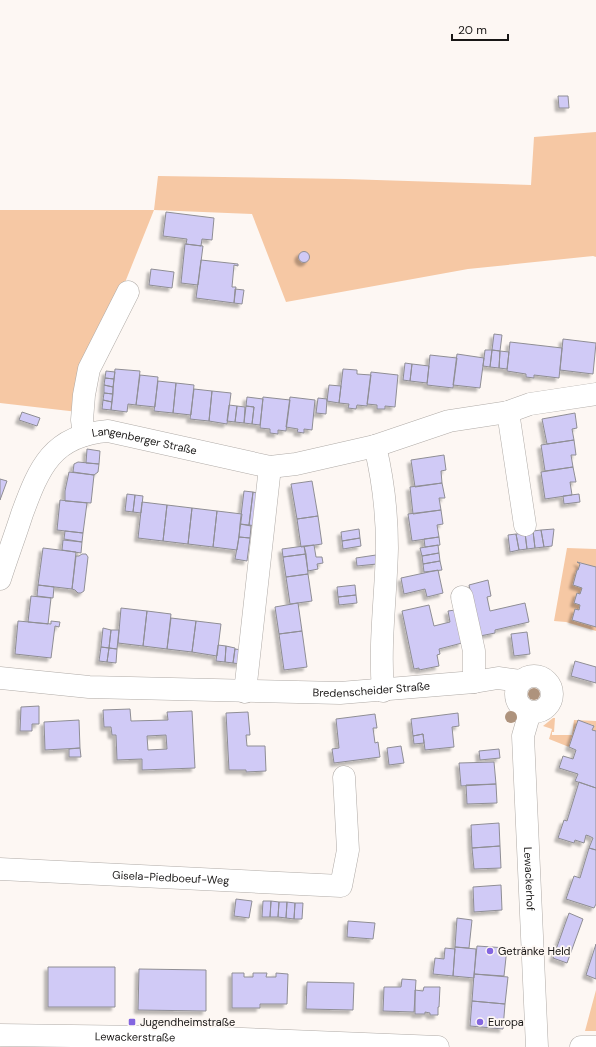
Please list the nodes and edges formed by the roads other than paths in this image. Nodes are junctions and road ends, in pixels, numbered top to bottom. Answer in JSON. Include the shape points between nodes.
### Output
{"nodes":[{"id":1,"x":128,"y":292,"type":"dead end"},
{"id":2,"x":596,"y":394,"type":"edge"},
{"id":3,"x":508,"y":412,"type":"junction"},
{"id":4,"x":84,"y":435,"type":"junction"},
{"id":5,"x":374,"y":446,"type":"junction"},
{"id":6,"x":270,"y":467,"type":"junction"},
{"id":7,"x":525,"y":525,"type":"dead end"},
{"id":8,"x":6,"y":543,"type":"edge"},
{"id":9,"x":0,"y":579,"type":"edge"},
{"id":10,"x":462,"y":597,"type":"dead end"},
{"id":11,"x":0,"y":678,"type":"edge"},
{"id":12,"x":474,"y":682,"type":"junction"},
{"id":13,"x":520,"y":682,"type":"junction"},
{"id":14,"x":383,"y":690,"type":"junction"},
{"id":15,"x":245,"y":692,"type":"junction"},
{"id":16,"x":530,"y":712,"type":"junction"},
{"id":17,"x":344,"y":777,"type":"dead end"},
{"id":18,"x":0,"y":869,"type":"edge"},
{"id":19,"x":0,"y":1035,"type":"edge"},
{"id":20,"x":218,"y":1042,"type":"edge"},
{"id":21,"x":596,"y":1046,"type":"edge"},
{"id":22,"x":438,"y":1047,"type":"edge"},
{"id":23,"x":537,"y":1047,"type":"edge"},
{"id":24,"x":581,"y":1047,"type":"edge"}],
"edges":[{"from":1,"to":4,"type":"street","via":[[89,369],[82,420]]},
{"from":2,"to":3,"type":"street","name":"Langenberger Straße","via":[[530,404]]},
{"from":3,"to":5,"type":"street","name":"Langenberger Straße","via":[[449,421]]},
{"from":3,"to":7,"type":"street"},
{"from":4,"to":6,"type":"street","name":"Langenberger Straße","via":[[108,431]]},
{"from":4,"to":8,"type":"street","name":"Langenberger Straße","via":[[56,450],[44,464]]},
{"from":5,"to":6,"type":"street","name":"Langenberger Straße","via":[[296,464]]},
{"from":5,"to":14,"type":"street","via":[[386,508],[387,548],[382,622]]},
{"from":6,"to":15,"type":"street"},
{"from":8,"to":9,"type":"street","name":"Langenberger Straße"},
{"from":10,"to":12,"type":"street","via":[[474,651]]},
{"from":11,"to":15,"type":"street","name":"Bredenscheider Straße","via":[[88,687]]},
{"from":12,"to":13,"type":"street","name":"Bredenscheider Straße","via":[[498,678]]},
{"from":12,"to":14,"type":"street","name":"Bredenscheider Straße"},
{"from":13,"to":16,"type":"street","via":[[515,693],[516,700],[524,710]]},
{"from":13,"to":16,"type":"street","via":[[525,677],[538,676],[551,687],[550,704],[541,711]]},
{"from":14,"to":15,"type":"street","name":"Bredenscheider Straße","via":[[340,693]]},
{"from":16,"to":23,"type":"street","name":"Lewackerhof","via":[[523,736]]},
{"from":17,"to":18,"type":"street","name":"Gisela-Piedboeuf-Weg","via":[[348,850],[341,886]]},
{"from":19,"to":20,"type":"street","name":"Lewackerstraße"},
{"from":20,"to":22,"type":"street","name":"Lewackerstraße"},
{"from":21,"to":24,"type":"street"}]}
